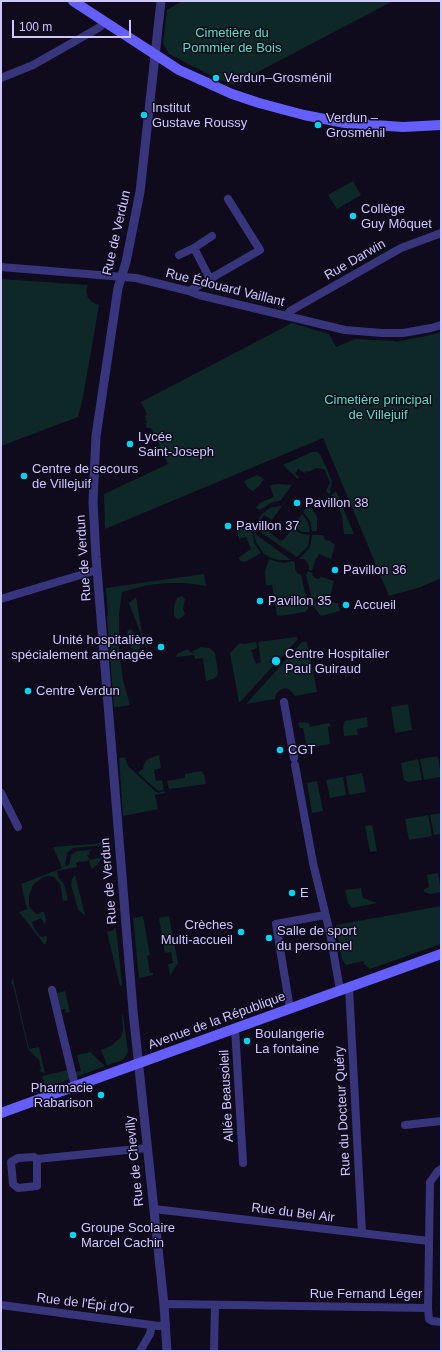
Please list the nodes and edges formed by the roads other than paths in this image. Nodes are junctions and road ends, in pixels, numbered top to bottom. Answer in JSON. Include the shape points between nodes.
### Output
{"nodes":[{"id":1,"x":161,"y":1,"type":"edge"},
{"id":2,"x":80,"y":3,"type":"edge"},
{"id":3,"x":105,"y":22,"type":"junction"},
{"id":4,"x":154,"y":54,"type":"junction"},
{"id":5,"x":1,"y":78,"type":"edge"},
{"id":6,"x":441,"y":125,"type":"edge"},
{"id":7,"x":228,"y":199,"type":"dead end"},
{"id":8,"x":441,"y":233,"type":"edge"},
{"id":9,"x":212,"y":236,"type":"dead end"},
{"id":10,"x":194,"y":248,"type":"junction"},
{"id":11,"x":179,"y":256,"type":"dead end"},
{"id":12,"x":1,"y":267,"type":"edge"},
{"id":13,"x":122,"y":277,"type":"junction"},
{"id":14,"x":210,"y":279,"type":"junction"},
{"id":15,"x":189,"y":291,"type":"junction"},
{"id":16,"x":287,"y":316,"type":"junction"},
{"id":17,"x":441,"y":325,"type":"edge"},
{"id":18,"x":98,"y":570,"type":"junction"},
{"id":19,"x":1,"y":599,"type":"edge"},
{"id":20,"x":284,"y":702,"type":"dead end"},
{"id":21,"x":1,"y":793,"type":"edge"},
{"id":22,"x":18,"y":827,"type":"dead end"},
{"id":23,"x":325,"y":915,"type":"junction"},
{"id":24,"x":441,"y":954,"type":"edge"},
{"id":25,"x":344,"y":989,"type":"junction"},
{"id":26,"x":52,"y":990,"type":"dead end"},
{"id":27,"x":290,"y":1008,"type":"junction"},
{"id":28,"x":235,"y":1028,"type":"junction"},
{"id":29,"x":138,"y":1063,"type":"junction"},
{"id":30,"x":75,"y":1086,"type":"junction"},
{"id":31,"x":1,"y":1113,"type":"edge"},
{"id":32,"x":441,"y":1121,"type":"edge"},
{"id":33,"x":405,"y":1125,"type":"dead end"},
{"id":34,"x":147,"y":1148,"type":"junction"},
{"id":35,"x":37,"y":1159,"type":"junction"},
{"id":36,"x":243,"y":1163,"type":"dead end"},
{"id":37,"x":441,"y":1169,"type":"edge"},
{"id":38,"x":154,"y":1209,"type":"junction"},
{"id":39,"x":362,"y":1233,"type":"junction"},
{"id":40,"x":430,"y":1241,"type":"junction"},
{"id":41,"x":1,"y":1305,"type":"edge"},
{"id":42,"x":164,"y":1305,"type":"junction"},
{"id":43,"x":215,"y":1305,"type":"junction"},
{"id":44,"x":428,"y":1308,"type":"junction"},
{"id":45,"x":441,"y":1322,"type":"edge"},
{"id":46,"x":152,"y":1325,"type":"junction"},
{"id":47,"x":166,"y":1325,"type":"junction"},
{"id":48,"x":140,"y":1351,"type":"edge"},
{"id":49,"x":167,"y":1351,"type":"edge"},
{"id":50,"x":214,"y":1351,"type":"edge"}],
"edges":[{"from":1,"to":4,"type":"street","name":"Rue de Verdun"},
{"from":2,"to":3,"type":"main road"},
{"from":3,"to":4,"type":"main road"},
{"from":3,"to":5,"type":"street","via":[[33,65]]},
{"from":4,"to":6,"type":"main road","via":[[208,84],[283,111],[324,120],[361,124],[403,127]]},
{"from":4,"to":13,"type":"street","name":"Rue de Verdun","via":[[154,76],[140,192]]},
{"from":7,"to":14,"type":"street","via":[[260,250]]},
{"from":8,"to":16,"type":"street","name":"Rue Darwin","via":[[401,248],[290,311]]},
{"from":9,"to":10,"type":"street"},
{"from":10,"to":11,"type":"street"},
{"from":10,"to":14,"type":"street"},
{"from":12,"to":13,"type":"street","name":"Rue Édouard Vaillant"},
{"from":13,"to":15,"type":"street","name":"Rue Édouard Vaillant"},
{"from":13,"to":18,"type":"street","name":"Rue de Verdun","via":[[96,436],[93,502]]},
{"from":14,"to":15,"type":"street"},
{"from":15,"to":16,"type":"street","name":"Rue Édouard Vaillant"},
{"from":16,"to":17,"type":"street","name":"Rue Édouard Vaillant","via":[[345,330],[382,334],[403,334]]},
{"from":18,"to":19,"type":"street"},
{"from":18,"to":29,"type":"street","name":"Rue de Verdun"},
{"from":20,"to":23,"type":"street","name":"Rue du Docteur Quéry","via":[[312,863]]},
{"from":21,"to":22,"type":"street"},
{"from":23,"to":25,"type":"street","name":"Rue du Docteur Quéry"},
{"from":23,"to":27,"type":"street","via":[[276,924]]},
{"from":24,"to":25,"type":"main road","name":"Avenue de la République"},
{"from":25,"to":27,"type":"main road","name":"Avenue de la République"},
{"from":25,"to":39,"type":"street","name":"Rue du Docteur Quéry"},
{"from":26,"to":30,"type":"street"},
{"from":27,"to":28,"type":"main road","name":"Avenue de la République"},
{"from":28,"to":29,"type":"main road","name":"Avenue de la République"},
{"from":28,"to":36,"type":"street","name":"Allée Beausoleil"},
{"from":29,"to":30,"type":"main road","name":"Avenue de la République"},
{"from":29,"to":34,"type":"street","name":"Rue de Chevilly"},
{"from":30,"to":31,"type":"main road","name":"Avenue de la République"},
{"from":32,"to":33,"type":"street"},
{"from":34,"to":35,"type":"street"},
{"from":34,"to":38,"type":"street","name":"Rue de Chevilly"},
{"from":35,"to":35,"type":"street","via":[[37,1186],[18,1188],[12,1184],[11,1162],[18,1158]]},
{"from":37,"to":40,"type":"street","name":"Rue Fernand Léger","via":[[430,1182]]},
{"from":38,"to":39,"type":"street","name":"Rue du Bel Air"},
{"from":38,"to":42,"type":"street","name":"Rue de Chevilly"},
{"from":39,"to":40,"type":"street","name":"Rue du Bel Air"},
{"from":40,"to":44,"type":"street","name":"Rue Fernand Léger"},
{"from":41,"to":46,"type":"street","name":"Rue de l'Épi d'Or"},
{"from":42,"to":43,"type":"street","name":"Rue Fernand Léger"},
{"from":42,"to":47,"type":"street","name":"Rue de Chevilly"},
{"from":43,"to":44,"type":"street","name":"Rue Fernand Léger"},
{"from":43,"to":50,"type":"street"},
{"from":44,"to":45,"type":"street","via":[[429,1319]]},
{"from":46,"to":47,"type":"street","name":"Rue de l'Épi d'Or"},
{"from":46,"to":48,"type":"street"},
{"from":47,"to":49,"type":"street","name":"Rue de Chevilly"}]}
